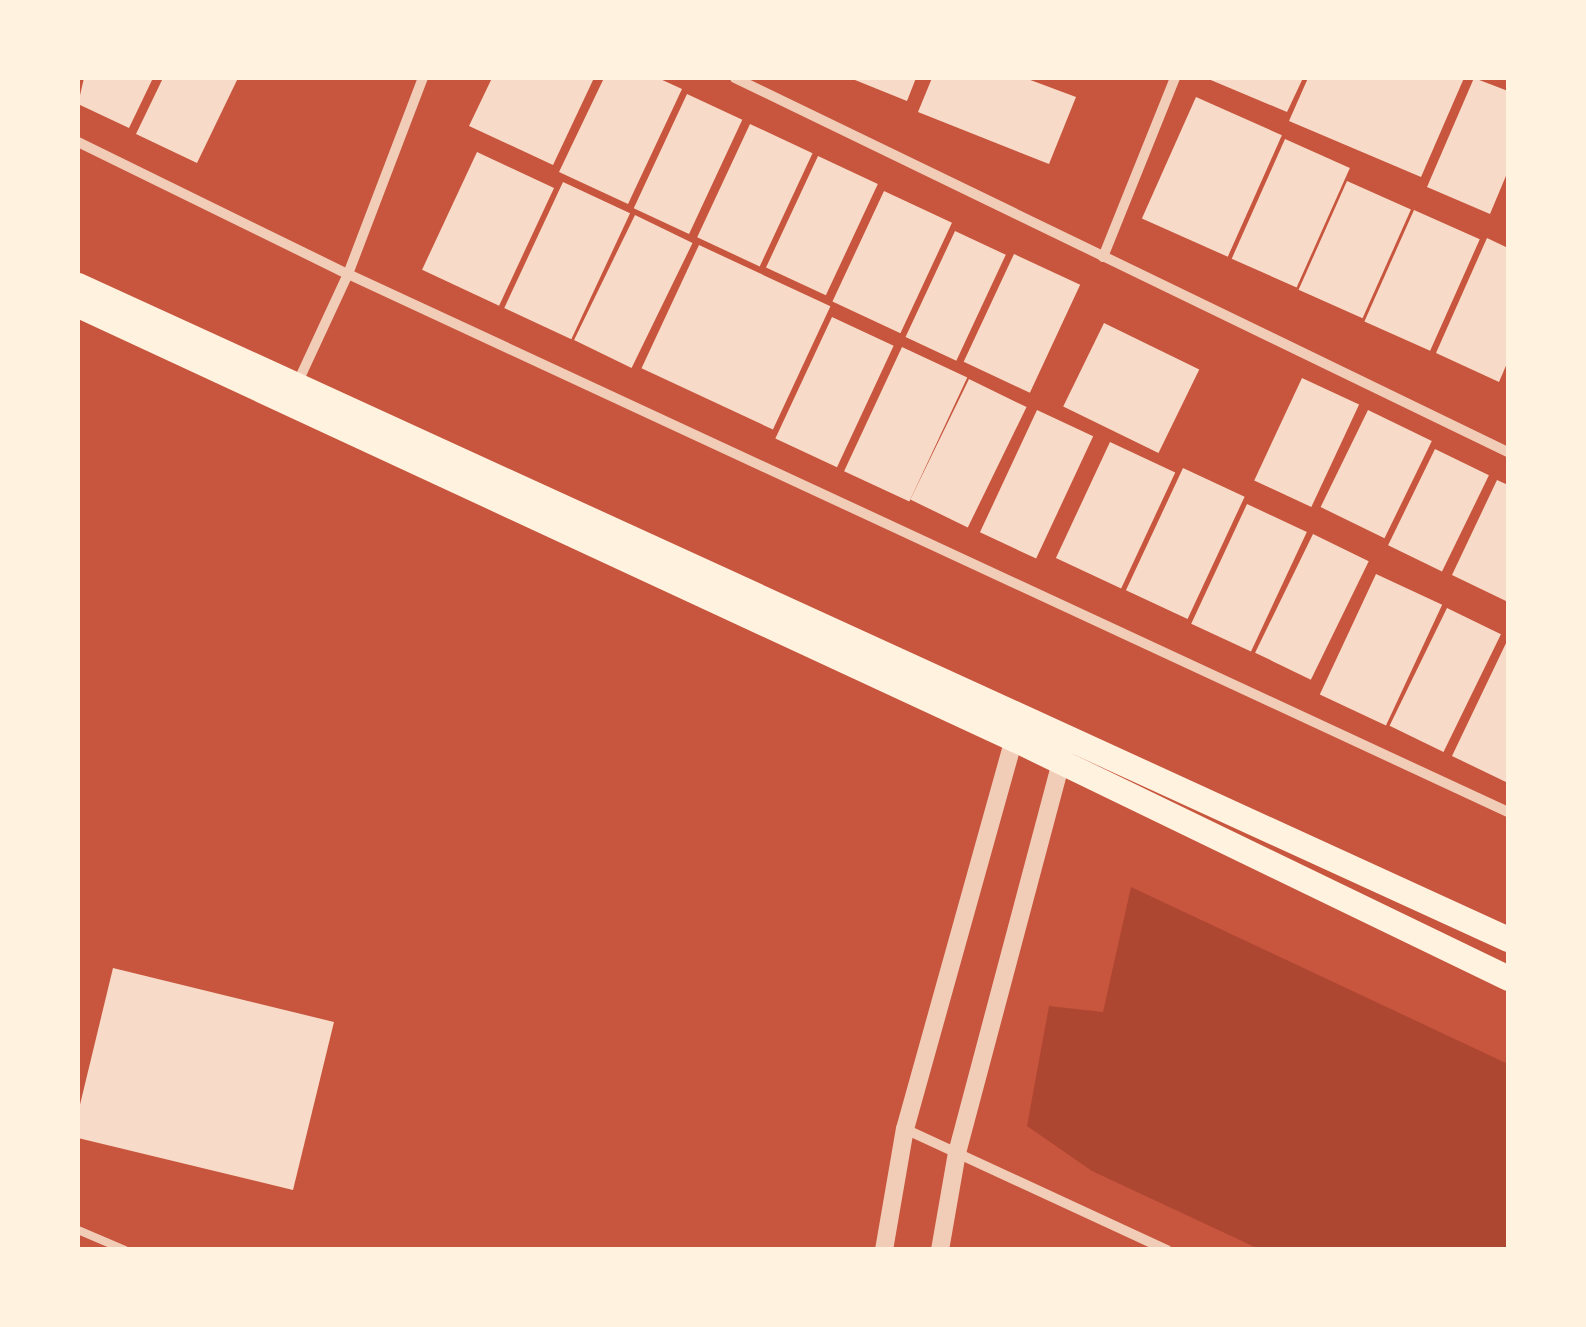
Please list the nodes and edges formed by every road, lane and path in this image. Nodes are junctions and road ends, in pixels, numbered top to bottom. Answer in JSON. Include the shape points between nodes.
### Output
{"nodes":[{"id":1,"x":423,"y":78,"type":"edge"},
{"id":2,"x":735,"y":78,"type":"edge"},
{"id":3,"x":1176,"y":78,"type":"edge"},
{"id":4,"x":78,"y":142,"type":"edge"},
{"id":5,"x":1103,"y":257,"type":"junction"},
{"id":6,"x":348,"y":274,"type":"junction"},
{"id":7,"x":78,"y":285,"type":"edge"},
{"id":8,"x":78,"y":305,"type":"edge"},
{"id":9,"x":296,"y":387,"type":"junction"},
{"id":10,"x":1508,"y":452,"type":"edge"},
{"id":11,"x":1018,"y":728,"type":"junction"},
{"id":12,"x":1065,"y":749,"type":"junction"},
{"id":13,"x":1508,"y":812,"type":"edge"},
{"id":14,"x":1508,"y":939,"type":"edge"},
{"id":15,"x":1508,"y":978,"type":"edge"},
{"id":16,"x":905,"y":1129,"type":"junction"},
{"id":17,"x":956,"y":1152,"type":"junction"},
{"id":18,"x":78,"y":1230,"type":"edge"},
{"id":19,"x":125,"y":1250,"type":"edge"},
{"id":20,"x":884,"y":1250,"type":"edge"},
{"id":21,"x":940,"y":1250,"type":"edge"},
{"id":22,"x":1167,"y":1250,"type":"edge"}],
"edges":[{"from":1,"to":6,"type":"street"},
{"from":2,"to":5,"type":"street"},
{"from":3,"to":5,"type":"street"},
{"from":4,"to":6,"type":"street"},
{"from":5,"to":10,"type":"street"},
{"from":6,"to":9,"type":"street"},
{"from":6,"to":13,"type":"street"},
{"from":7,"to":9,"type":"main road"},
{"from":8,"to":11,"type":"main road"},
{"from":9,"to":11,"type":"main road"},
{"from":11,"to":12,"type":"main road"},
{"from":11,"to":16,"type":"street"},
{"from":12,"to":14,"type":"main road"},
{"from":12,"to":15,"type":"main road"},
{"from":12,"to":17,"type":"street"},
{"from":16,"to":17,"type":"street"},
{"from":16,"to":20,"type":"street"},
{"from":17,"to":21,"type":"street"},
{"from":17,"to":22,"type":"street"},
{"from":18,"to":19,"type":"lane"}]}
